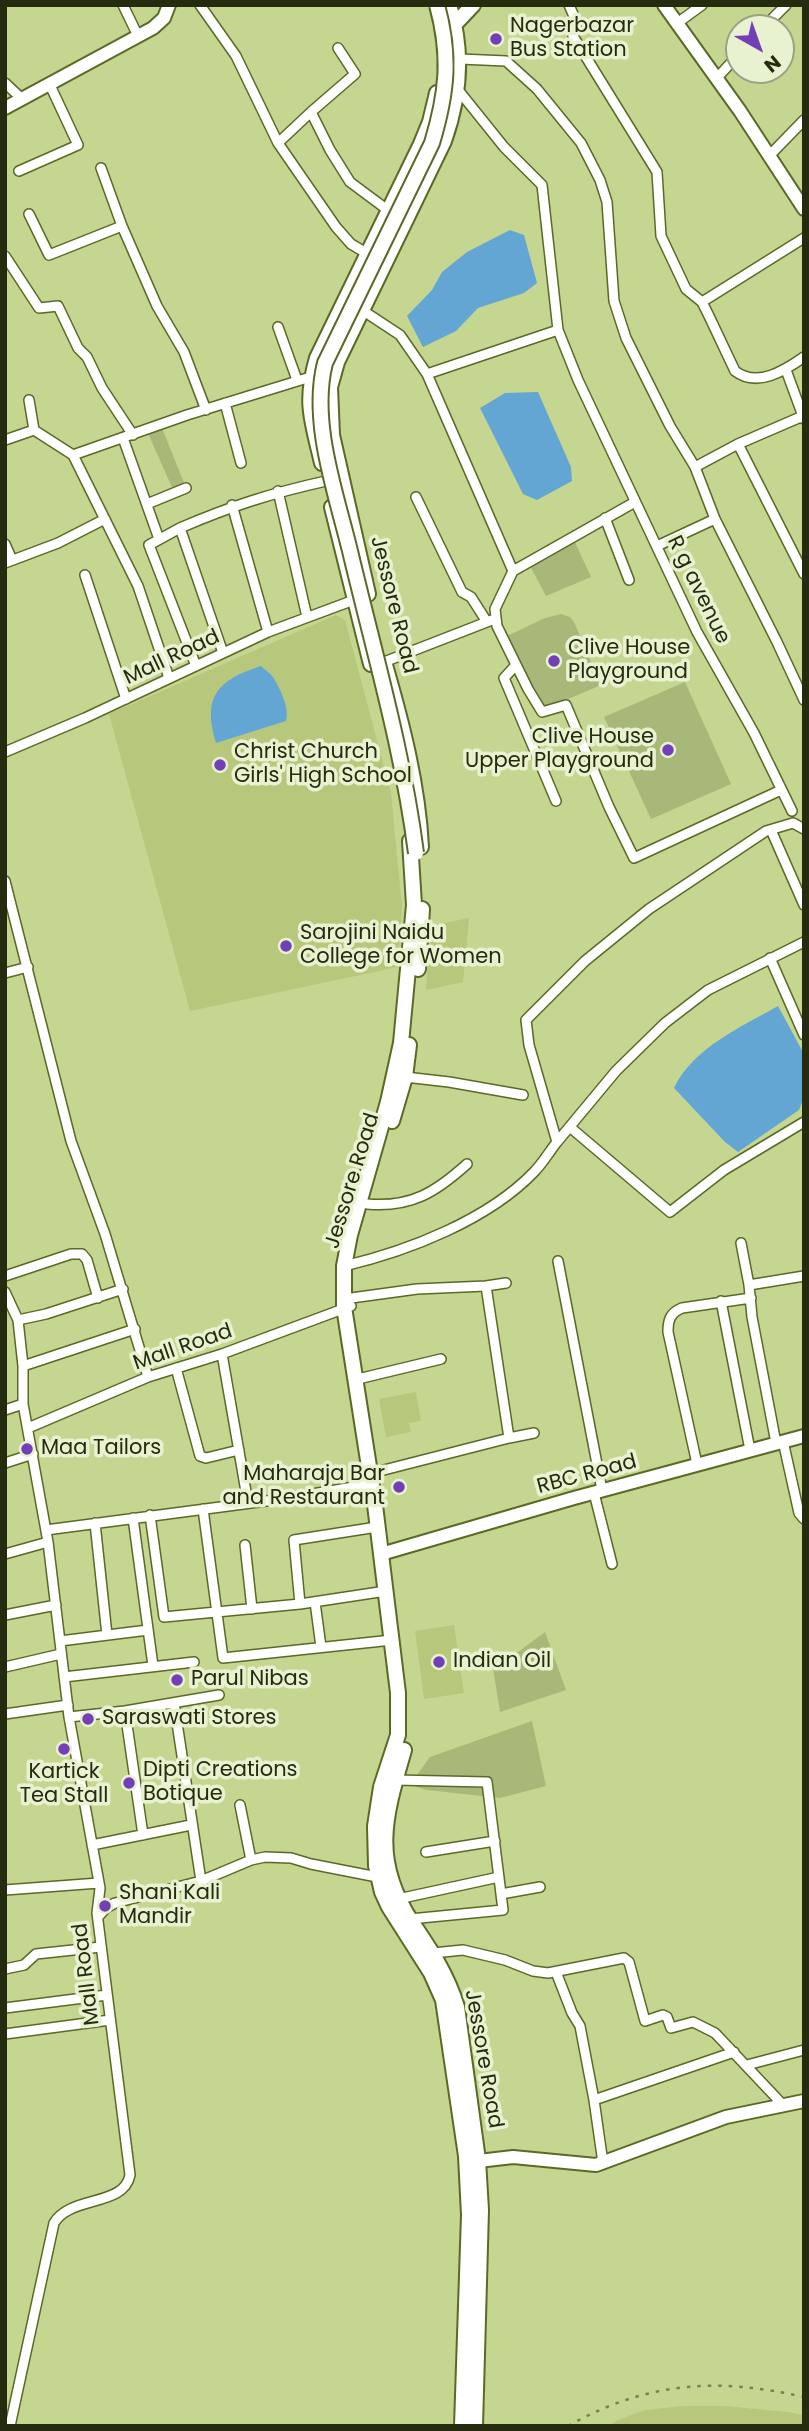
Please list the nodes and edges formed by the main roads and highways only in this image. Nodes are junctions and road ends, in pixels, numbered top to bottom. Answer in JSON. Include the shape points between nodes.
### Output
{"nodes":[{"id":1,"x":429,"y":5,"type":"edge"},
{"id":2,"x":437,"y":5,"type":"edge"},
{"id":3,"x":449,"y":5,"type":"edge"},
{"id":4,"x":473,"y":5,"type":"edge"},
{"id":5,"x":455,"y":24,"type":"junction"},
{"id":6,"x":437,"y":31,"type":"junction"},
{"id":7,"x":417,"y":862,"type":"junction"},
{"id":8,"x":418,"y":895,"type":"junction"},
{"id":9,"x":347,"y":1266,"type":"junction"},
{"id":10,"x":348,"y":1303,"type":"junction"},
{"id":11,"x":374,"y":1478,"type":"junction"},
{"id":12,"x":385,"y":1553,"type":"junction"},
{"id":13,"x":382,"y":1876,"type":"junction"},
{"id":14,"x":473,"y":2161,"type":"junction"},
{"id":15,"x":462,"y":2426,"type":"edge"},
{"id":16,"x":475,"y":2426,"type":"edge"}],
"edges":[{"from":1,"to":6,"type":"main road","name":"Jessore Road"},
{"from":2,"to":7,"type":"main road","bridge":true,"via":[[444,32],[443,108],[432,143],[325,363],[320,382],[320,417],[405,779]]},
{"from":3,"to":5,"type":"main road","name":"Jessore Road"},
{"from":4,"to":5,"type":"main road"},
{"from":5,"to":6,"type":"main road"},
{"from":5,"to":7,"type":"main road","name":"Jessore Road","via":[[460,59],[452,118],[337,362],[329,404],[332,435],[405,738],[418,817]]},
{"from":6,"to":7,"type":"main road","name":"Jessore Road","via":[[439,84],[430,122],[317,358],[309,397],[309,413]]},
{"from":7,"to":8,"type":"main road","name":"Jessore Road"},
{"from":8,"to":9,"type":"main road","name":"Jessore Road","via":[[401,1043],[360,1195]]},
{"from":8,"to":9,"type":"main road","name":"Jessore Road","via":[[422,932],[405,1077]]},
{"from":9,"to":10,"type":"main road","name":"Jessore Road"},
{"from":10,"to":11,"type":"main road","name":"Jessore Road"},
{"from":10,"to":11,"type":"main road","name":"Jessore Road"},
{"from":11,"to":12,"type":"main road","name":"Jessore Road"},
{"from":11,"to":12,"type":"main road","name":"Jessore Road","via":[[377,1527]]},
{"from":12,"to":13,"type":"main road","name":"Jessore Road","via":[[408,1723],[390,1799]]},
{"from":12,"to":13,"type":"main road","name":"Jessore Road","via":[[398,1735],[377,1805],[374,1848]]},
{"from":13,"to":14,"type":"main road","name":"Jessore Road","via":[[389,1907],[443,2000]]},
{"from":13,"to":14,"type":"main road","name":"Jessore Road","via":[[451,1986]]},
{"from":14,"to":15,"type":"main road","name":"Jessore Road"},
{"from":14,"to":16,"type":"main road","name":"Jessore Road","via":[[481,2225]]}]}
